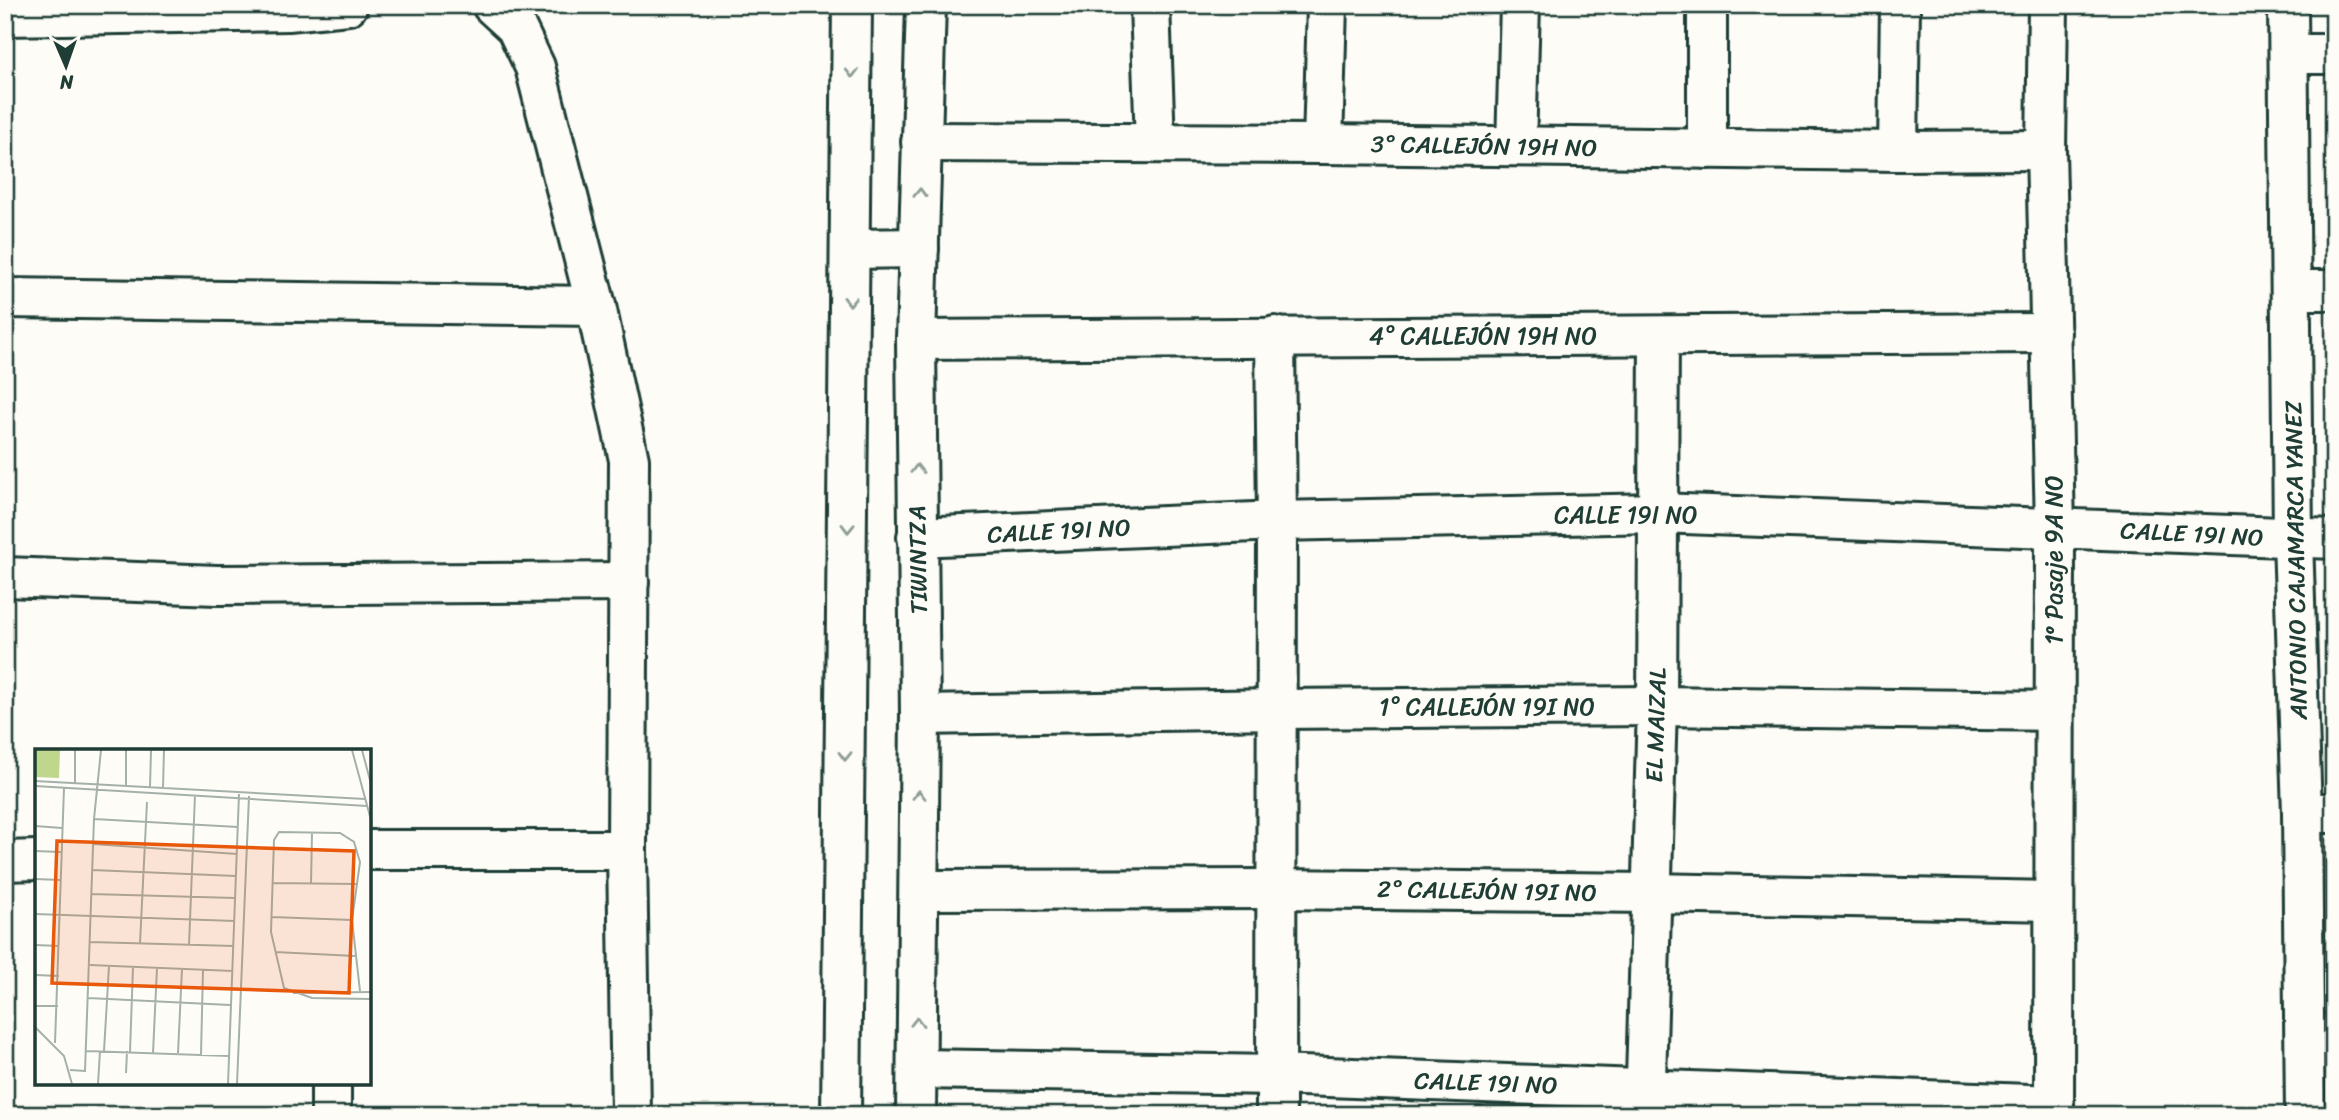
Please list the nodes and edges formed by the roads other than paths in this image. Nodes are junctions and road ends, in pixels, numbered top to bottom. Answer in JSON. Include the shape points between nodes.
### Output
{"nodes":[{"id":1,"x":348,"y":5,"type":"edge"},
{"id":2,"x":492,"y":5,"type":"edge"},
{"id":3,"x":852,"y":5,"type":"edge"},
{"id":4,"x":926,"y":5,"type":"edge"},
{"id":5,"x":1150,"y":5,"type":"edge"},
{"id":6,"x":1326,"y":5,"type":"edge"},
{"id":7,"x":1520,"y":5,"type":"edge"},
{"id":8,"x":1707,"y":5,"type":"edge"},
{"id":9,"x":1900,"y":5,"type":"edge"},
{"id":10,"x":2048,"y":5,"type":"edge"},
{"id":11,"x":2288,"y":5,"type":"edge"},
{"id":12,"x":5,"y":16,"type":"edge"},
{"id":13,"x":2288,"y":54,"type":"junction"},
{"id":14,"x":2334,"y":54,"type":"edge"},
{"id":15,"x":921,"y":142,"type":"junction"},
{"id":16,"x":1155,"y":142,"type":"junction"},
{"id":17,"x":1323,"y":144,"type":"junction"},
{"id":18,"x":1516,"y":146,"type":"junction"},
{"id":19,"x":1707,"y":149,"type":"junction"},
{"id":20,"x":2046,"y":150,"type":"junction"},
{"id":21,"x":1898,"y":151,"type":"junction"},
{"id":22,"x":851,"y":248,"type":"junction"},
{"id":23,"x":919,"y":248,"type":"junction"},
{"id":24,"x":2291,"y":290,"type":"junction"},
{"id":25,"x":2334,"y":290,"type":"edge"},
{"id":26,"x":5,"y":298,"type":"edge"},
{"id":27,"x":596,"y":306,"type":"junction"},
{"id":28,"x":2051,"y":332,"type":"junction"},
{"id":29,"x":1275,"y":336,"type":"junction"},
{"id":30,"x":1659,"y":336,"type":"junction"},
{"id":31,"x":916,"y":340,"type":"junction"},
{"id":32,"x":1659,"y":513,"type":"junction"},
{"id":33,"x":1278,"y":521,"type":"junction"},
{"id":34,"x":2055,"y":527,"type":"junction"},
{"id":35,"x":918,"y":537,"type":"junction"},
{"id":36,"x":2292,"y":539,"type":"junction"},
{"id":37,"x":2334,"y":539,"type":"edge"},
{"id":38,"x":5,"y":577,"type":"edge"},
{"id":39,"x":629,"y":582,"type":"junction"},
{"id":40,"x":1657,"y":706,"type":"junction"},
{"id":41,"x":1278,"y":709,"type":"junction"},
{"id":42,"x":2054,"y":711,"type":"junction"},
{"id":43,"x":920,"y":715,"type":"junction"},
{"id":44,"x":2318,"y":813,"type":"edge"},
{"id":45,"x":371,"y":850,"type":"edge"},
{"id":46,"x":627,"y":850,"type":"junction"},
{"id":47,"x":35,"y":860,"type":"edge"},
{"id":48,"x":5,"y":861,"type":"edge"},
{"id":49,"x":1276,"y":889,"type":"junction"},
{"id":50,"x":919,"y":890,"type":"junction"},
{"id":51,"x":1650,"y":893,"type":"junction"},
{"id":52,"x":2054,"y":901,"type":"junction"},
{"id":53,"x":2319,"y":1032,"type":"edge"},
{"id":54,"x":917,"y":1069,"type":"junction"},
{"id":55,"x":1276,"y":1075,"type":"junction"},
{"id":56,"x":331,"y":1085,"type":"edge"},
{"id":57,"x":1645,"y":1102,"type":"edge"},
{"id":58,"x":2054,"y":1110,"type":"edge"},
{"id":59,"x":331,"y":1115,"type":"edge"},
{"id":60,"x":631,"y":1115,"type":"edge"},
{"id":61,"x":841,"y":1115,"type":"edge"},
{"id":62,"x":916,"y":1115,"type":"edge"},
{"id":63,"x":1276,"y":1115,"type":"edge"},
{"id":64,"x":2305,"y":1115,"type":"edge"}],
"edges":[{"from":1,"to":12,"type":"street"},
{"from":2,"to":27,"type":"street","via":[[516,27],[535,67]]},
{"from":3,"to":22,"type":"street","one_way":true},
{"from":4,"to":15,"type":"street","name":"TIWINTZA"},
{"from":5,"to":16,"type":"street"},
{"from":6,"to":17,"type":"street"},
{"from":7,"to":18,"type":"street"},
{"from":8,"to":19,"type":"street"},
{"from":9,"to":21,"type":"street"},
{"from":10,"to":20,"type":"street","name":"1º Pasaje 9A NO"},
{"from":11,"to":13,"type":"street","name":"ANTONIO CAJAMARCA YANEZ"},
{"from":13,"to":14,"type":"street"},
{"from":13,"to":24,"type":"street","name":"ANTONIO CAJAMARCA YANEZ"},
{"from":15,"to":16,"type":"street","name":"3° CALLEJÓN 19H NO"},
{"from":23,"to":15,"type":"street","name":"TIWINTZA","one_way":true},
{"from":16,"to":17,"type":"street","name":"3° CALLEJÓN 19H NO"},
{"from":17,"to":18,"type":"street","name":"3° CALLEJÓN 19H NO"},
{"from":18,"to":19,"type":"street","name":"3° CALLEJÓN 19H NO"},
{"from":19,"to":21,"type":"street","name":"3° CALLEJÓN 19H NO"},
{"from":20,"to":21,"type":"street","name":"3° CALLEJÓN 19H NO"},
{"from":20,"to":28,"type":"street","name":"1º Pasaje 9A NO"},
{"from":22,"to":23,"type":"street"},
{"from":22,"to":61,"type":"street","one_way":true},
{"from":23,"to":31,"type":"street","name":"TIWINTZA"},
{"from":24,"to":25,"type":"street"},
{"from":24,"to":36,"type":"street","name":"ANTONIO CAJAMARCA YANEZ"},
{"from":26,"to":27,"type":"street"},
{"from":27,"to":39,"type":"street","via":[[629,460]]},
{"from":28,"to":30,"type":"street","name":"4° CALLEJÓN 19H NO"},
{"from":28,"to":34,"type":"street","name":"1º Pasaje 9A NO"},
{"from":29,"to":30,"type":"street","name":"4° CALLEJÓN 19H NO"},
{"from":29,"to":31,"type":"street","name":"4° CALLEJÓN 19H NO"},
{"from":29,"to":33,"type":"street"},
{"from":30,"to":32,"type":"street","name":"EL MAIZAL"},
{"from":35,"to":31,"type":"street","name":"TIWINTZA","one_way":true},
{"from":32,"to":33,"type":"street","name":"CALLE 19I NO"},
{"from":32,"to":34,"type":"street","name":"CALLE 19I NO"},
{"from":32,"to":40,"type":"street","name":"EL MAIZAL"},
{"from":33,"to":35,"type":"street","name":"CALLE 19I NO"},
{"from":33,"to":41,"type":"street"},
{"from":34,"to":36,"type":"street","name":"CALLE 19I NO"},
{"from":34,"to":42,"type":"street","name":"1º Pasaje 9A NO"},
{"from":35,"to":43,"type":"street","name":"TIWINTZA"},
{"from":36,"to":37,"type":"street","name":"CALLE 19I NO"},
{"from":36,"to":44,"type":"street","name":"ANTONIO CAJAMARCA YANEZ"},
{"from":38,"to":39,"type":"street","via":[[217,584]]},
{"from":39,"to":46,"type":"street"},
{"from":40,"to":41,"type":"street","name":"1° CALLEJÓN 19I NO"},
{"from":40,"to":42,"type":"street","name":"1° CALLEJÓN 19I NO"},
{"from":40,"to":51,"type":"street","name":"EL MAIZAL"},
{"from":41,"to":43,"type":"street","name":"1° CALLEJÓN 19I NO"},
{"from":41,"to":49,"type":"street"},
{"from":42,"to":52,"type":"street","name":"1º Pasaje 9A NO"},
{"from":50,"to":43,"type":"street","name":"TIWINTZA","one_way":true},
{"from":44,"to":53,"type":"street","name":"ANTONIO CAJAMARCA YANEZ"},
{"from":45,"to":46,"type":"street"},
{"from":46,"to":60,"type":"street"},
{"from":47,"to":48,"type":"street"},
{"from":49,"to":50,"type":"street","name":"2° CALLEJÓN 19I NO"},
{"from":49,"to":51,"type":"street","name":"2° CALLEJÓN 19I NO"},
{"from":49,"to":55,"type":"street"},
{"from":54,"to":50,"type":"street","name":"TIWINTZA","one_way":true},
{"from":51,"to":52,"type":"street","name":"2° CALLEJÓN 19I NO"},
{"from":51,"to":57,"type":"street","name":"EL MAIZAL"},
{"from":52,"to":58,"type":"street","name":"1º Pasaje 9A NO"},
{"from":53,"to":64,"type":"street","name":"ANTONIO CAJAMARCA YANEZ"},
{"from":54,"to":55,"type":"street","name":"CALLE 19I NO"},
{"from":54,"to":62,"type":"street","name":"TIWINTZA"},
{"from":55,"to":57,"type":"street","name":"CALLE 19I NO"},
{"from":55,"to":63,"type":"street"},
{"from":56,"to":59,"type":"street"},
{"from":57,"to":58,"type":"street","name":"CALLE 19I NO"}]}
